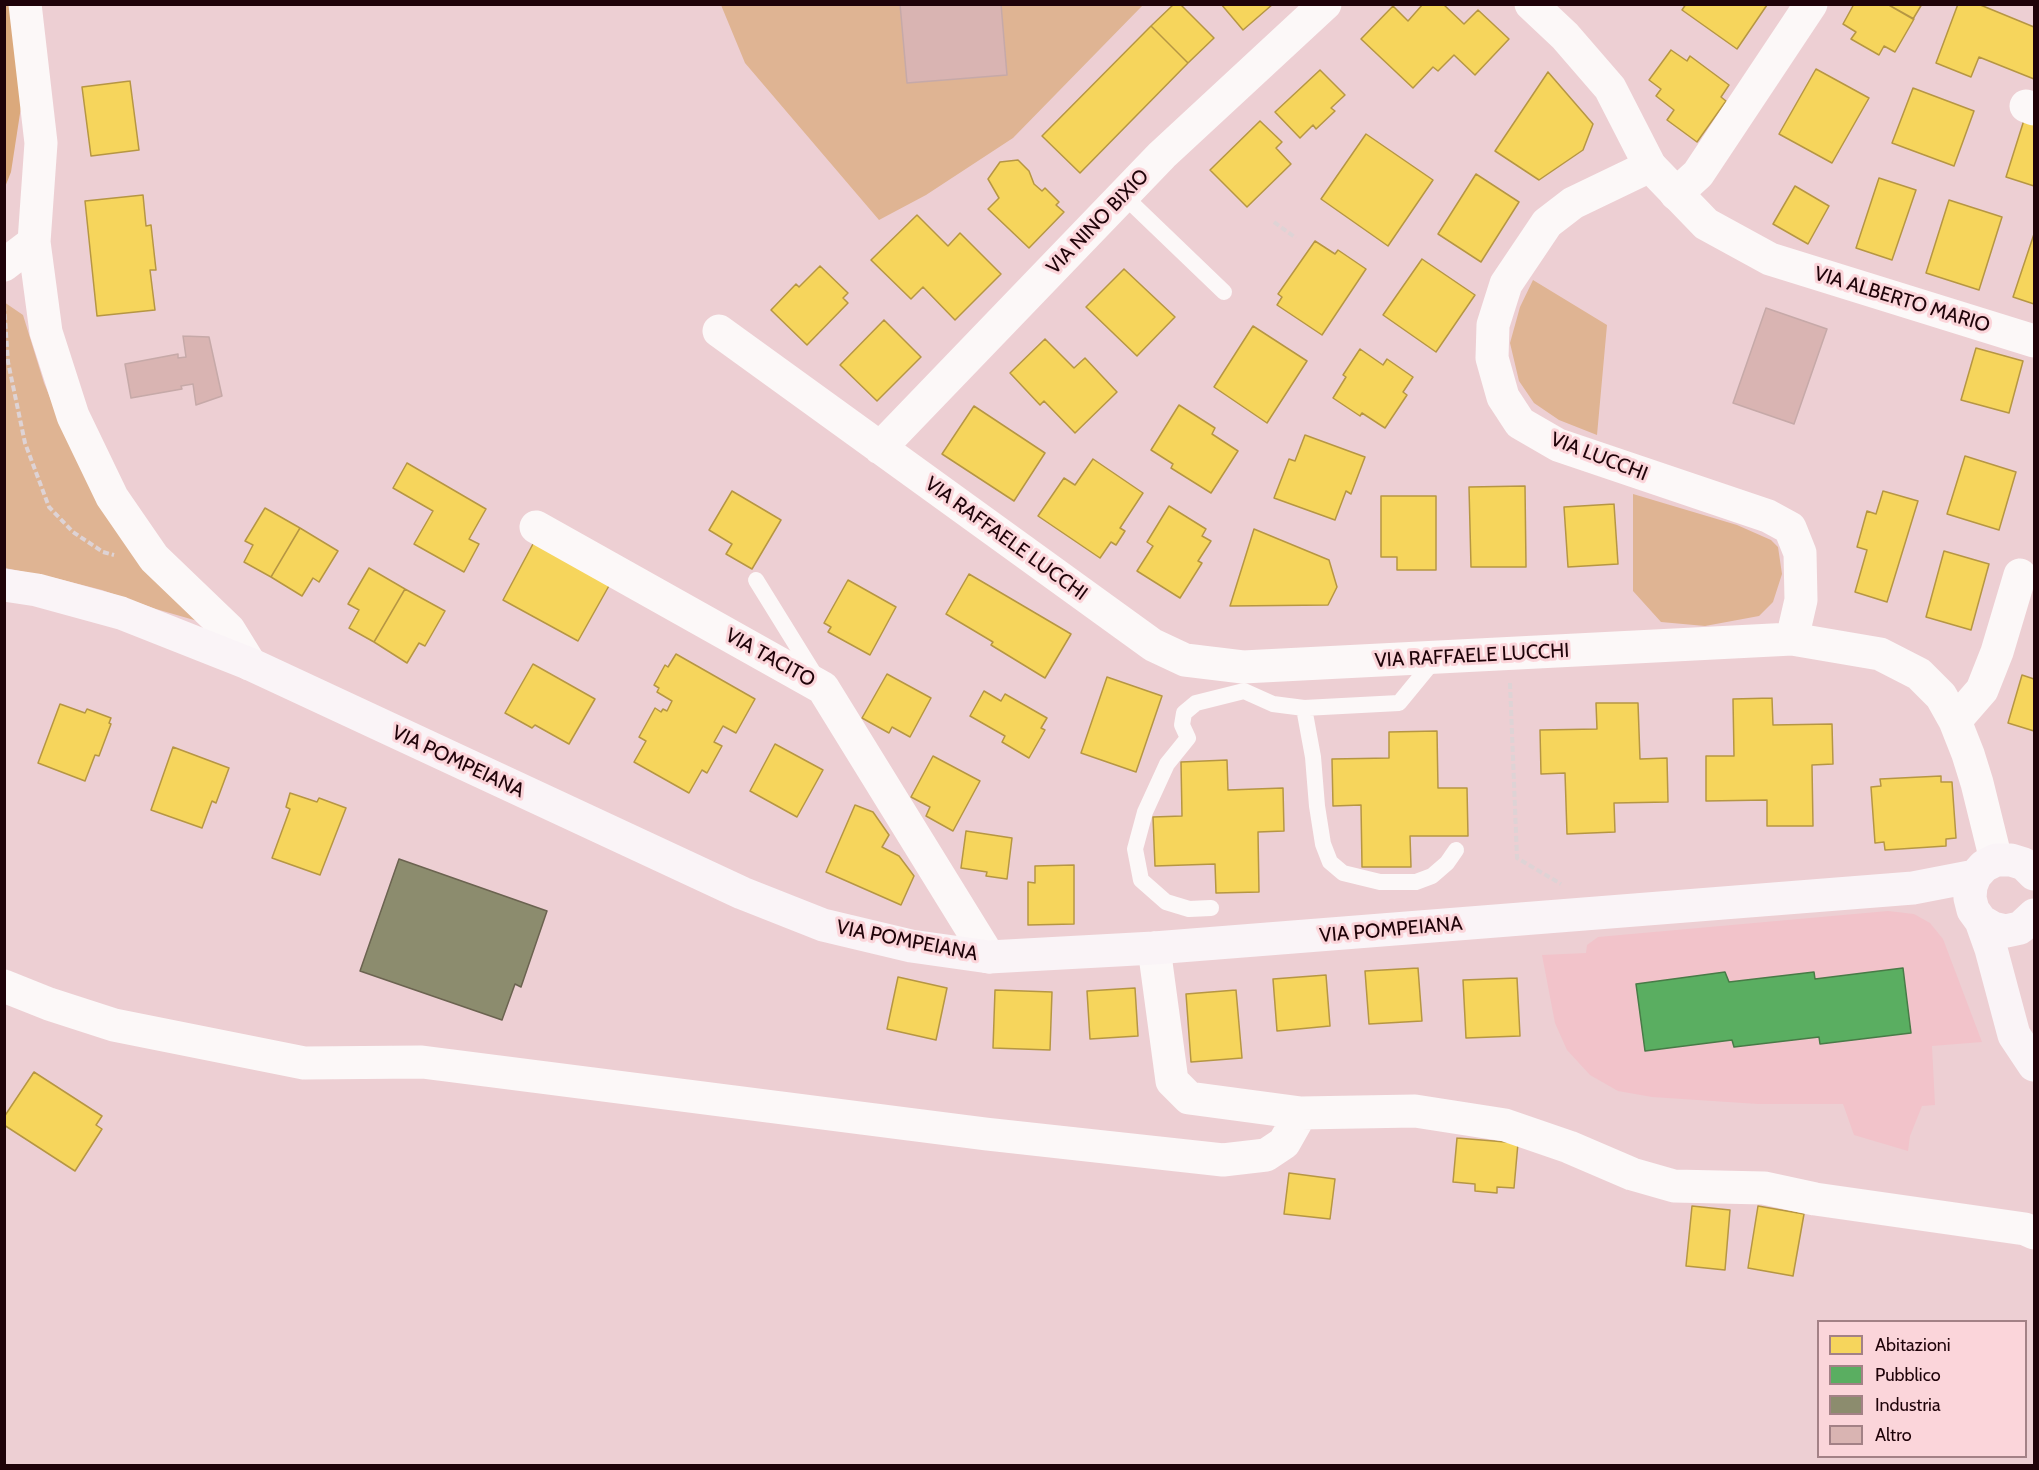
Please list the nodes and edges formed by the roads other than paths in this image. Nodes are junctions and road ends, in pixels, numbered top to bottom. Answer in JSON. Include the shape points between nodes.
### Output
{"nodes":[{"id":1,"x":25,"y":4,"type":"edge"},
{"id":2,"x":1325,"y":4,"type":"edge"},
{"id":3,"x":1532,"y":4,"type":"edge"},
{"id":4,"x":1812,"y":4,"type":"edge"},
{"id":5,"x":1650,"y":166,"type":"junction"},
{"id":6,"x":1676,"y":194,"type":"junction"},
{"id":7,"x":1123,"y":195,"type":"junction"},
{"id":8,"x":34,"y":242,"type":"junction"},
{"id":9,"x":4,"y":265,"type":"edge"},
{"id":10,"x":1224,"y":292,"type":"dead end"},
{"id":11,"x":719,"y":331,"type":"dead end"},
{"id":12,"x":2034,"y":341,"type":"edge"},
{"id":13,"x":880,"y":448,"type":"junction"},
{"id":14,"x":536,"y":527,"type":"dead end"},
{"id":15,"x":2020,"y":575,"type":"dead end"},
{"id":16,"x":756,"y":580,"type":"dead end"},
{"id":17,"x":4,"y":585,"type":"edge"},
{"id":18,"x":1792,"y":639,"type":"junction"},
{"id":19,"x":1437,"y":657,"type":"junction"},
{"id":20,"x":250,"y":664,"type":"junction"},
{"id":21,"x":1243,"y":679,"type":"junction"},
{"id":22,"x":823,"y":688,"type":"junction"},
{"id":23,"x":1304,"y":708,"type":"junction"},
{"id":24,"x":1955,"y":722,"type":"junction"},
{"id":25,"x":1456,"y":850,"type":"dead end"},
{"id":26,"x":2013,"y":868,"type":"edge"},
{"id":27,"x":1913,"y":888,"type":"junction"},
{"id":28,"x":1211,"y":908,"type":"dead end"},
{"id":29,"x":1977,"y":915,"type":"junction"},
{"id":30,"x":2030,"y":919,"type":"edge"},
{"id":31,"x":1154,"y":948,"type":"junction"},
{"id":32,"x":988,"y":957,"type":"junction"},
{"id":33,"x":2000,"y":980,"type":"junction"},
{"id":34,"x":4,"y":986,"type":"edge"},
{"id":35,"x":2034,"y":1065,"type":"edge"},
{"id":36,"x":1301,"y":1113,"type":"junction"},
{"id":37,"x":2034,"y":1233,"type":"edge"}],
"edges":[{"from":1,"to":8,"type":"street","via":[[41,143]]},
{"from":2,"to":7,"type":"street","name":"VIA NINO BIXIO"},
{"from":3,"to":5,"type":"street","via":[[1610,88]]},
{"from":4,"to":6,"type":"street","via":[[1698,174]]},
{"from":5,"to":6,"type":"street"},
{"from":5,"to":18,"type":"street","name":"VIA LUCCHI","via":[[1573,203],[1547,223],[1506,284],[1493,325],[1492,358],[1503,397],[1520,423],[1558,445],[1768,516],[1790,528],[1800,553],[1801,600]]},
{"from":6,"to":12,"type":"street","name":"VIA ALBERTO MARIO","via":[[1706,225],[1770,259]]},
{"from":7,"to":10,"type":"lane"},
{"from":7,"to":13,"type":"street","name":"VIA NINO BIXIO"},
{"from":8,"to":9,"type":"street"},
{"from":8,"to":20,"type":"street","via":[[46,332],[73,416],[112,497],[154,558],[229,630]]},
{"from":11,"to":13,"type":"street","name":"VIA RAFFAELE LUCCHI"},
{"from":13,"to":21,"type":"street","name":"VIA RAFFAELE LUCCHI","via":[[1153,645]]},
{"from":14,"to":22,"type":"street","name":"VIA TACITO"},
{"from":15,"to":24,"type":"street","via":[[1982,690]]},
{"from":16,"to":22,"type":"lane"},
{"from":17,"to":20,"type":"main road","name":"VIA POMPEIANA","via":[[121,613]]},
{"from":18,"to":19,"type":"street","name":"VIA RAFFAELE LUCCHI"},
{"from":18,"to":24,"type":"street","name":"VIA RAFFAELE LUCCHI","via":[[1880,654],[1919,674],[1941,696]]},
{"from":19,"to":21,"type":"street","name":"VIA RAFFAELE LUCCHI"},
{"from":19,"to":23,"type":"lane","via":[[1400,704]]},
{"from":20,"to":32,"type":"main road","name":"VIA POMPEIANA","via":[[752,897],[823,925]]},
{"from":21,"to":23,"type":"lane","via":[[1273,704]]},
{"from":21,"to":28,"type":"lane","via":[[1184,713],[1182,725],[1188,738],[1167,764],[1145,812],[1135,849],[1141,880],[1166,902],[1189,909]]},
{"from":22,"to":32,"type":"street","name":"VIA TACITO"},
{"from":23,"to":25,"type":"lane","via":[[1317,806],[1330,862],[1343,873],[1380,882],[1416,882],[1432,876]]},
{"from":24,"to":26,"type":"street","name":"VIA RAFFAELE LUCCHI"},
{"from":26,"to":27,"type":"main road","name":"VIA POMPEIANA"},
{"from":26,"to":29,"type":"main road","via":[[1971,886],[1970,898]]},
{"from":27,"to":29,"type":"main road","name":"VIA POMPEIANA"},
{"from":27,"to":31,"type":"main road","name":"VIA POMPEIANA"},
{"from":29,"to":30,"type":"main road","name":"VIA POMPEIANA","via":[[1993,928],[2006,931]]},
{"from":29,"to":33,"type":"main road"},
{"from":30,"to":33,"type":"main road"},
{"from":31,"to":32,"type":"main road","name":"VIA POMPEIANA"},
{"from":31,"to":36,"type":"street","via":[[1172,1081],[1188,1098]]},
{"from":33,"to":35,"type":"main road","via":[[2014,1035]]},
{"from":34,"to":36,"type":"street","via":[[114,1025],[304,1063],[422,1062],[1223,1160],[1266,1155],[1284,1143]]},
{"from":36,"to":37,"type":"street","via":[[1415,1111],[1505,1125],[1674,1186],[1764,1188]]}]}
